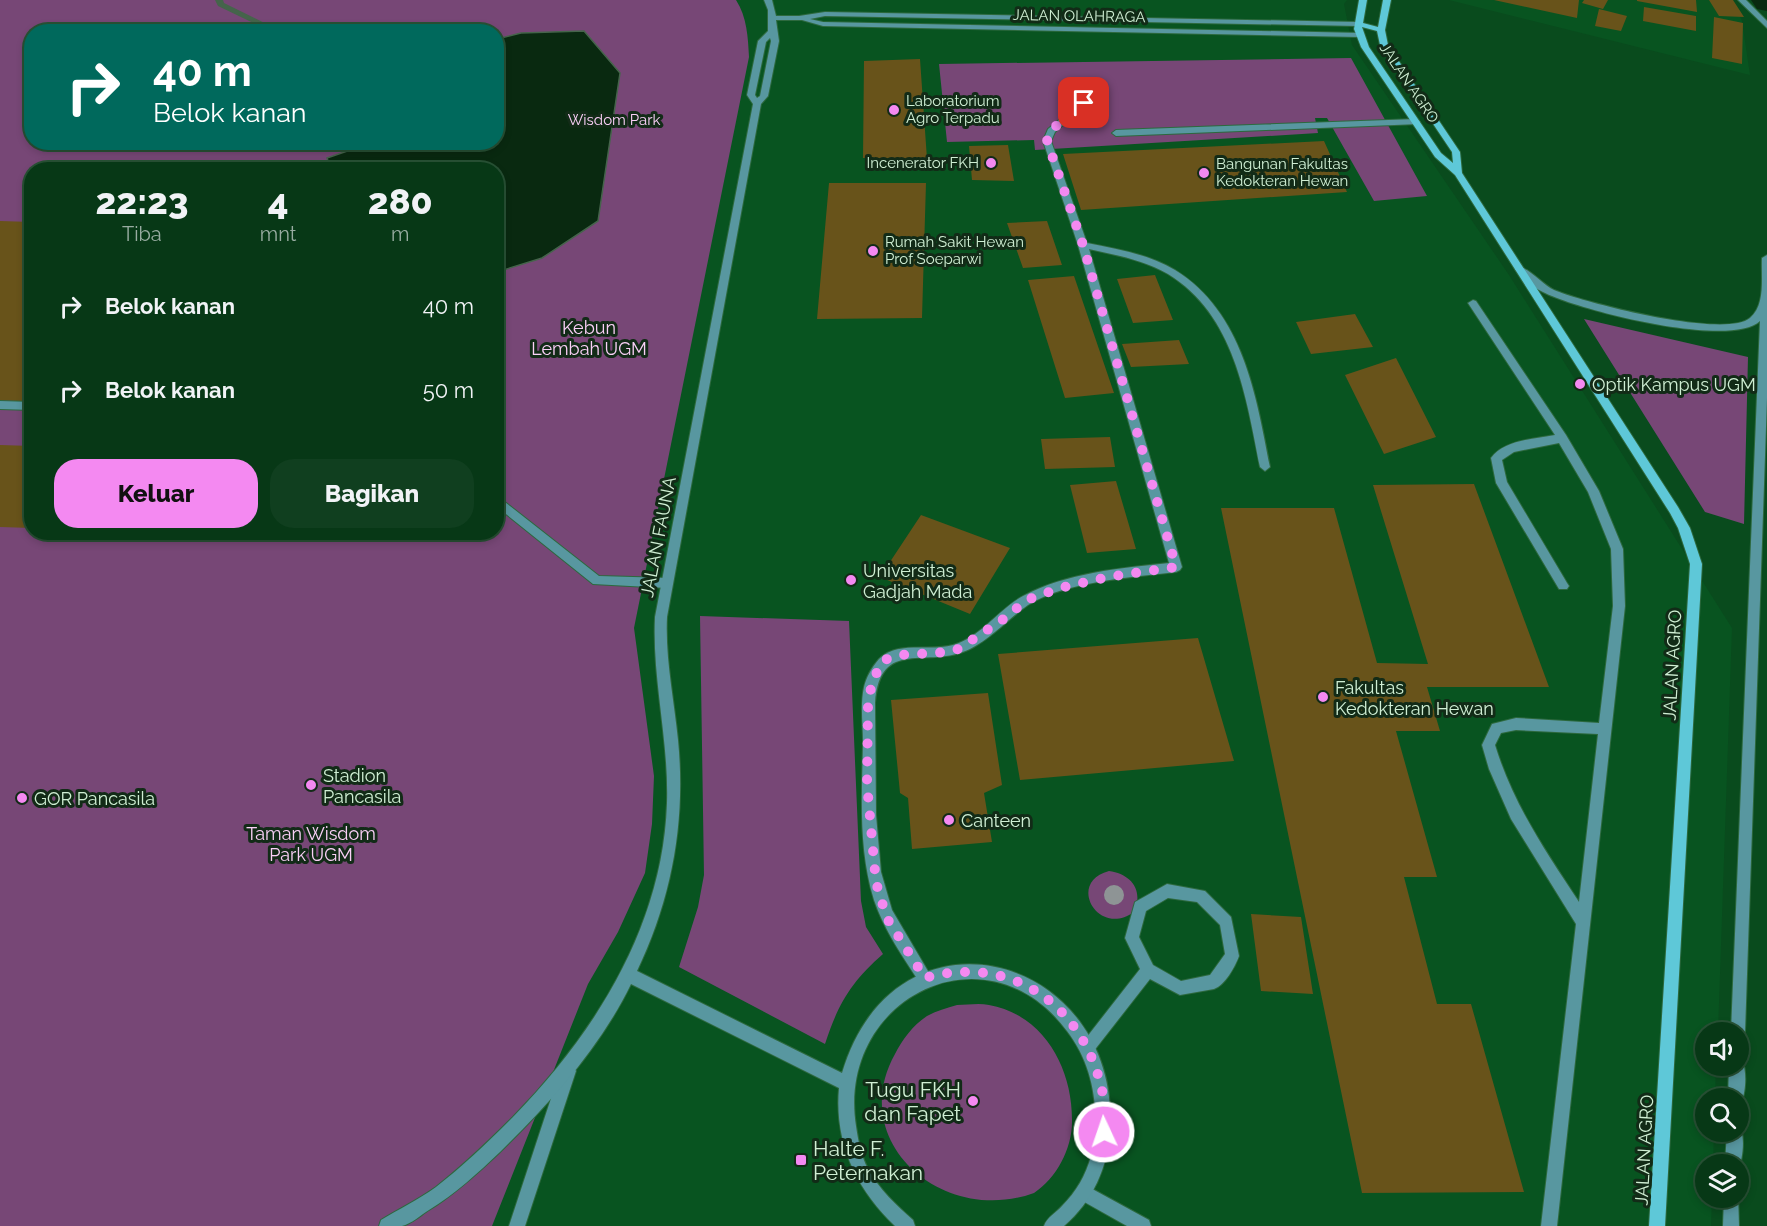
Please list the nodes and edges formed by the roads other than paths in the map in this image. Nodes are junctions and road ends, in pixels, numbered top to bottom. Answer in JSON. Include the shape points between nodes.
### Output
{"nodes":[{"id":1,"x":768,"y":0,"type":"edge"},
{"id":2,"x":1363,"y":0,"type":"edge"},
{"id":3,"x":1387,"y":0,"type":"edge"},
{"id":4,"x":1742,"y":0,"type":"edge"},
{"id":5,"x":774,"y":18,"type":"junction"},
{"id":6,"x":799,"y":18,"type":"junction"},
{"id":7,"x":1358,"y":24,"type":"junction"},
{"id":8,"x":1767,"y":26,"type":"edge"},
{"id":9,"x":1381,"y":30,"type":"junction"},
{"id":10,"x":771,"y":33,"type":"junction"},
{"id":11,"x":1359,"y":35,"type":"junction"},
{"id":12,"x":1084,"y":103,"type":"dead end"},
{"id":13,"x":757,"y":104,"type":"junction"},
{"id":14,"x":1416,"y":122,"type":"junction"},
{"id":15,"x":1116,"y":133,"type":"dead end"},
{"id":16,"x":1458,"y":173,"type":"junction"},
{"id":17,"x":1083,"y":245,"type":"junction"},
{"id":18,"x":1767,"y":258,"type":"edge"},
{"id":19,"x":1520,"y":268,"type":"junction"},
{"id":20,"x":1473,"y":303,"type":"dead end"},
{"id":21,"x":1765,"y":304,"type":"junction"},
{"id":22,"x":0,"y":405,"type":"edge"},
{"id":23,"x":24,"y":406,"type":"edge"},
{"id":24,"x":1562,"y":438,"type":"junction"},
{"id":25,"x":1265,"y":467,"type":"dead end"},
{"id":26,"x":504,"y":506,"type":"edge"},
{"id":27,"x":667,"y":583,"type":"junction"},
{"id":28,"x":1563,"y":586,"type":"dead end"},
{"id":29,"x":1606,"y":729,"type":"junction"},
{"id":30,"x":1583,"y":922,"type":"junction"},
{"id":31,"x":1148,"y":970,"type":"junction"},
{"id":32,"x":629,"y":975,"type":"junction"},
{"id":33,"x":925,"y":978,"type":"junction"},
{"id":34,"x":1738,"y":1022,"type":"edge"},
{"id":35,"x":1088,"y":1047,"type":"junction"},
{"id":36,"x":569,"y":1068,"type":"junction"},
{"id":37,"x":847,"y":1084,"type":"junction"},
{"id":38,"x":1085,"y":1193,"type":"junction"},
{"id":39,"x":1732,"y":1208,"type":"edge"},
{"id":40,"x":387,"y":1226,"type":"edge"},
{"id":41,"x":517,"y":1226,"type":"edge"},
{"id":42,"x":907,"y":1226,"type":"edge"},
{"id":43,"x":1052,"y":1226,"type":"edge"},
{"id":44,"x":1143,"y":1226,"type":"edge"},
{"id":45,"x":1549,"y":1226,"type":"edge"},
{"id":46,"x":1657,"y":1226,"type":"edge"},
{"id":47,"x":1731,"y":1226,"type":"edge"}],
"edges":[{"from":1,"to":5,"type":"street"},
{"from":2,"to":7,"type":"main road","name":"JALAN AGRO"},
{"from":3,"to":9,"type":"main road","name":"JALAN AGRO"},
{"from":4,"to":8,"type":"street"},
{"from":5,"to":6,"type":"street","name":"JALAN OLAHRAGA"},
{"from":5,"to":10,"type":"street","name":"JALAN FAUNA"},
{"from":6,"to":7,"type":"street","name":"JALAN OLAHRAGA","via":[[825,14]]},
{"from":6,"to":11,"type":"street","name":"JALAN OLAHRAGA","via":[[823,24]]},
{"from":7,"to":9,"type":"main road"},
{"from":7,"to":11,"type":"main road","name":"JALAN AGRO"},
{"from":9,"to":11,"type":"main road"},
{"from":9,"to":16,"type":"main road","name":"JALAN AGRO","via":[[1388,52],[1456,152]]},
{"from":10,"to":13,"type":"street","name":"JALAN FAUNA","via":[[775,41],[764,96]]},
{"from":10,"to":13,"type":"street","name":"JALAN FAUNA","via":[[762,41],[751,95]]},
{"from":11,"to":14,"type":"main road","name":"JALAN AGRO"},
{"from":12,"to":17,"type":"street","via":[[1050,131],[1047,141]]},
{"from":13,"to":27,"type":"street","name":"JALAN FAUNA"},
{"from":14,"to":15,"type":"street"},
{"from":14,"to":16,"type":"main road","name":"JALAN AGRO","via":[[1438,155]]},
{"from":16,"to":19,"type":"main road","name":"JALAN AGRO"},
{"from":17,"to":25,"type":"street","via":[[1137,257],[1198,291],[1222,321],[1238,350]]},
{"from":17,"to":33,"type":"street","via":[[1176,567],[1060,588],[1027,600],[958,649],[884,660],[872,681],[868,707],[867,784],[875,872],[888,920]]},
{"from":18,"to":21,"type":"street"},
{"from":19,"to":21,"type":"street","via":[[1543,288],[1572,301],[1697,327],[1742,327],[1758,317]]},
{"from":19,"to":46,"type":"main road","name":"JALAN AGRO","via":[[1674,510],[1696,564]]},
{"from":20,"to":24,"type":"street"},
{"from":21,"to":34,"type":"street"},
{"from":22,"to":23,"type":"street"},
{"from":24,"to":28,"type":"street","via":[[1511,447],[1496,458],[1502,483]]},
{"from":24,"to":29,"type":"street","via":[[1593,491],[1617,549],[1619,606]]},
{"from":26,"to":27,"type":"street","via":[[597,581]]},
{"from":27,"to":32,"type":"street","name":"JALAN FAUNA","via":[[660,638],[674,805],[663,875]]},
{"from":29,"to":30,"type":"street"},
{"from":29,"to":30,"type":"street","via":[[1516,724],[1497,728],[1488,745],[1496,775],[1514,813]]},
{"from":30,"to":45,"type":"street"},
{"from":31,"to":31,"type":"street","via":[[1180,988],[1214,982],[1232,956],[1226,922],[1200,896],[1167,891],[1140,907],[1132,938]]},
{"from":31,"to":35,"type":"street"},
{"from":32,"to":36,"type":"street","name":"JALAN FAUNA"},
{"from":32,"to":37,"type":"street"},
{"from":33,"to":35,"type":"street","via":[[944,973],[987,972],[1028,985],[1063,1012]]},
{"from":33,"to":37,"type":"street","via":[[906,989],[874,1019],[853,1059]]},
{"from":35,"to":38,"type":"street","via":[[1102,1088],[1104,1132]]},
{"from":36,"to":40,"type":"street","via":[[535,1107],[449,1186]]},
{"from":36,"to":41,"type":"street"},
{"from":37,"to":42,"type":"street","via":[[846,1107],[854,1156],[879,1199]]},
{"from":38,"to":43,"type":"street"},
{"from":38,"to":44,"type":"street"},
{"from":39,"to":47,"type":"street"}]}
